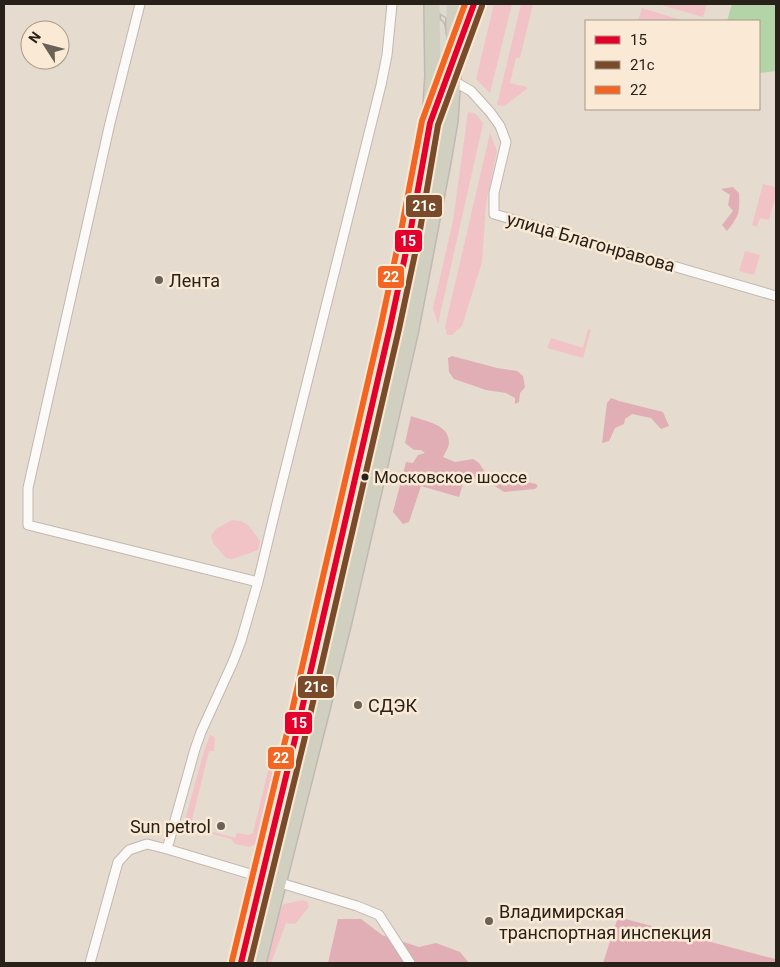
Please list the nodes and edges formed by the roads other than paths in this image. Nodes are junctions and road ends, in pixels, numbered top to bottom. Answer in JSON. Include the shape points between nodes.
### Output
{"nodes":[{"id":1,"x":140,"y":4,"type":"edge"},
{"id":2,"x":392,"y":4,"type":"edge"},
{"id":3,"x":433,"y":4,"type":"edge"},
{"id":4,"x":441,"y":4,"type":"edge"},
{"id":5,"x":472,"y":6,"type":"edge"},
{"id":6,"x":454,"y":8,"type":"edge"},
{"id":7,"x":454,"y":57,"type":"junction"},
{"id":8,"x":452,"y":80,"type":"junction"},
{"id":9,"x":430,"y":122,"type":"junction"},
{"id":10,"x":776,"y":296,"type":"edge"},
{"id":11,"x":258,"y":582,"type":"junction"},
{"id":12,"x":166,"y":849,"type":"junction"},
{"id":13,"x":261,"y":877,"type":"junction"},
{"id":14,"x":278,"y":882,"type":"junction"},
{"id":15,"x":90,"y":963,"type":"edge"},
{"id":16,"x":241,"y":963,"type":"edge"},
{"id":17,"x":258,"y":963,"type":"edge"},
{"id":18,"x":410,"y":963,"type":"edge"}],
"edges":[{"from":1,"to":11,"type":"street","via":[[28,488],[28,525]]},
{"from":2,"to":11,"type":"street","via":[[381,85]]},
{"from":3,"to":8,"type":"main road","via":[[442,62]]},
{"from":3,"to":9,"type":"highway"},
{"from":4,"to":6,"type":"main road","via":[[449,10]]},
{"from":5,"to":6,"type":"main road","via":[[459,13]]},
{"from":5,"to":7,"type":"main road"},
{"from":5,"to":8,"type":"main road"},
{"from":6,"to":7,"type":"highway"},
{"from":7,"to":8,"type":"highway"},
{"from":8,"to":9,"type":"main road"},
{"from":8,"to":10,"type":"street","name":"улица Благонравова","via":[[472,91],[500,126],[506,142],[494,193],[494,214]]},
{"from":8,"to":14,"type":"highway","via":[[450,120],[410,333],[343,625]]},
{"from":9,"to":13,"type":"highway","via":[[390,327]]},
{"from":11,"to":12,"type":"street","via":[[239,648],[195,748]]},
{"from":12,"to":13,"type":"street"},
{"from":12,"to":15,"type":"street","via":[[147,844],[129,850],[118,862]]},
{"from":13,"to":14,"type":"street"},
{"from":13,"to":16,"type":"highway"},
{"from":14,"to":17,"type":"highway"},
{"from":14,"to":18,"type":"street","via":[[378,915]]}]}
